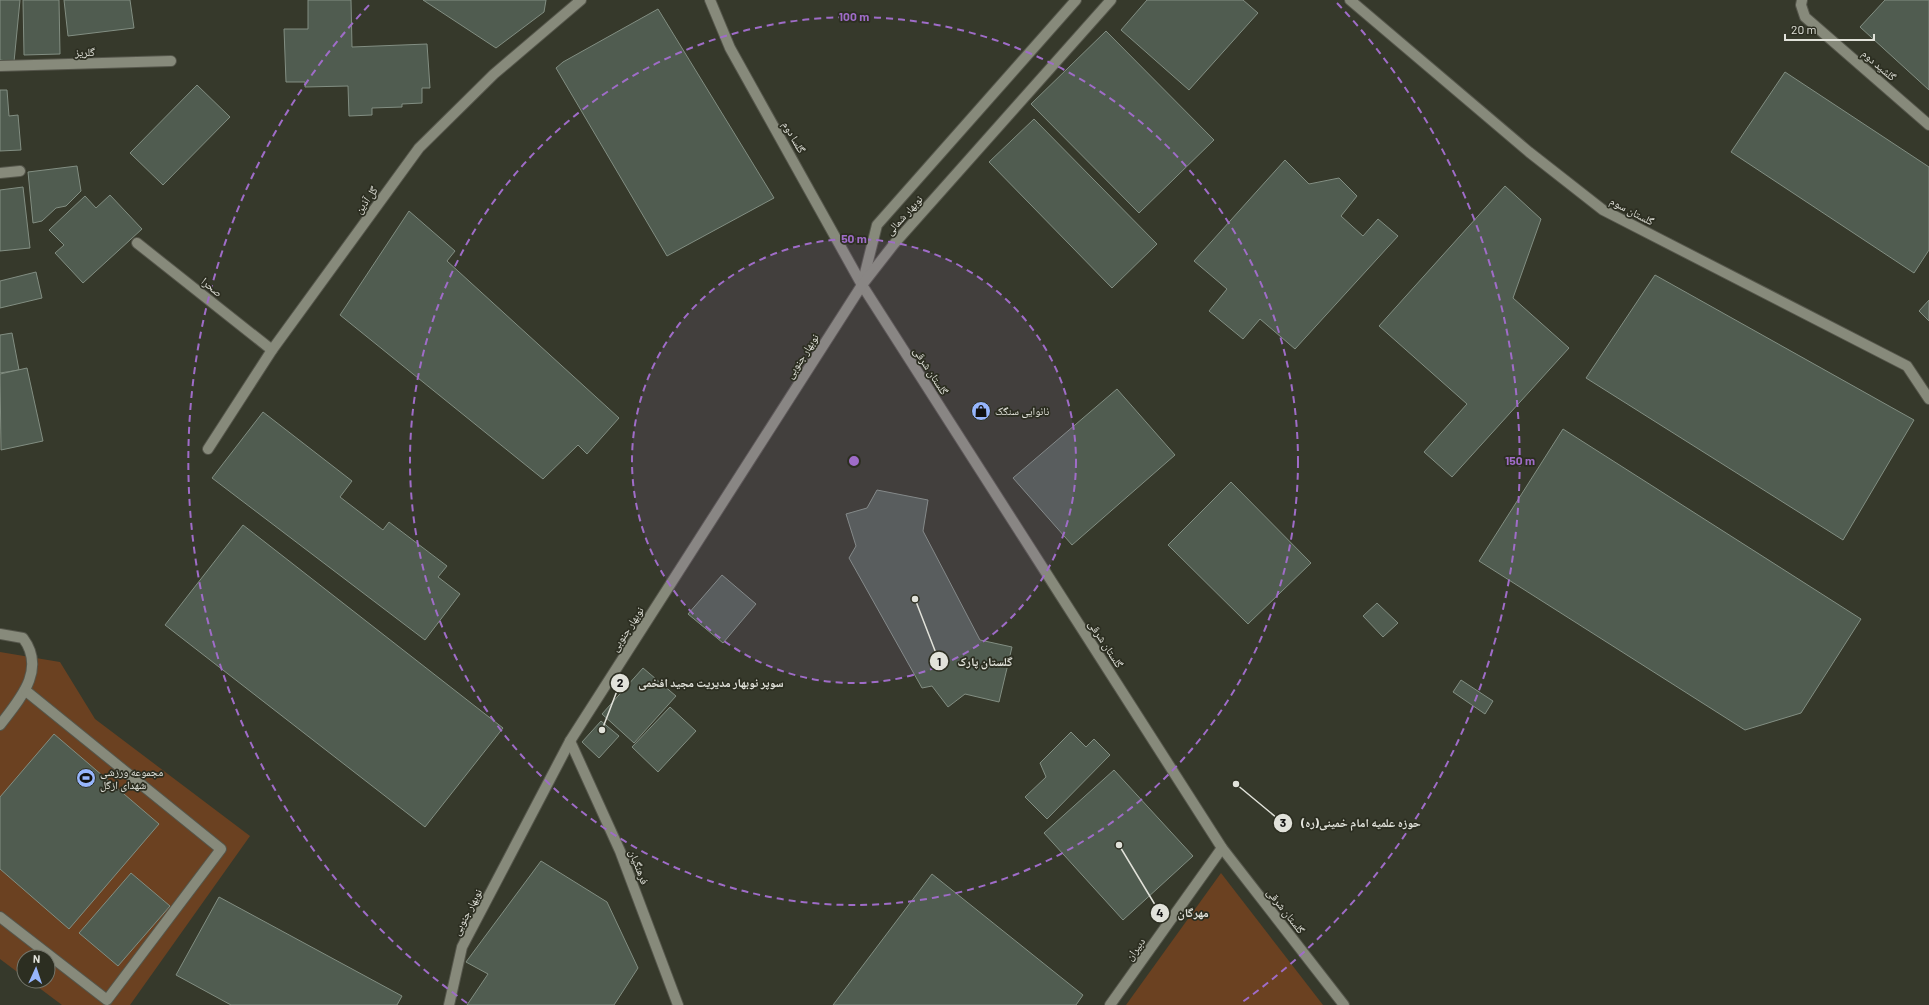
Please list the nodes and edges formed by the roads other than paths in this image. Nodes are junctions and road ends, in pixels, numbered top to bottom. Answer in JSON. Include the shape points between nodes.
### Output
{"nodes":[{"id":1,"x":581,"y":0,"type":"edge"},
{"id":2,"x":710,"y":0,"type":"edge"},
{"id":3,"x":1076,"y":0,"type":"edge"},
{"id":4,"x":1111,"y":0,"type":"edge"},
{"id":5,"x":1350,"y":0,"type":"edge"},
{"id":6,"x":1801,"y":2,"type":"edge"},
{"id":7,"x":171,"y":61,"type":"dead end"},
{"id":8,"x":0,"y":66,"type":"edge"},
{"id":9,"x":1929,"y":125,"type":"edge"},
{"id":10,"x":20,"y":171,"type":"dead end"},
{"id":11,"x":0,"y":173,"type":"edge"},
{"id":12,"x":137,"y":243,"type":"dead end"},
{"id":13,"x":862,"y":285,"type":"junction"},
{"id":14,"x":272,"y":350,"type":"junction"},
{"id":15,"x":1929,"y":399,"type":"edge"},
{"id":16,"x":208,"y":449,"type":"dead end"},
{"id":17,"x":0,"y":634,"type":"edge"},
{"id":18,"x":26,"y":691,"type":"junction"},
{"id":19,"x":0,"y":725,"type":"edge"},
{"id":20,"x":570,"y":741,"type":"junction"},
{"id":21,"x":1222,"y":848,"type":"junction"},
{"id":22,"x":0,"y":917,"type":"edge"},
{"id":23,"x":449,"y":1005,"type":"edge"},
{"id":24,"x":678,"y":1005,"type":"edge"},
{"id":25,"x":1110,"y":1005,"type":"edge"},
{"id":26,"x":1344,"y":1005,"type":"edge"}],
"edges":[{"from":1,"to":14,"type":"street","name":"گل آذین","via":[[494,74],[419,148]]},
{"from":2,"to":13,"type":"street","name":"گلسا دوم","via":[[730,48]]},
{"from":3,"to":13,"type":"street","name":"نوبهار شمالی","via":[[877,225]]},
{"from":4,"to":13,"type":"street","name":"نوبهار شمالی","via":[[894,244]]},
{"from":5,"to":15,"type":"street","name":"گلستان سوم","via":[[1529,152],[1603,210],[1907,366]]},
{"from":6,"to":9,"type":"street","name":"گلشيد دوم","via":[[1805,17]]},
{"from":7,"to":8,"type":"street","name":"گلریز"},
{"from":10,"to":11,"type":"street"},
{"from":12,"to":14,"type":"street","name":"صحرا"},
{"from":13,"to":20,"type":"street","name":"نوبهار جنوبی"},
{"from":13,"to":21,"type":"street","name":"گلستان شرقی"},
{"from":14,"to":16,"type":"street","name":"گل آذین"},
{"from":17,"to":18,"type":"street","via":[[23,638],[32,657]]},
{"from":18,"to":19,"type":"street"},
{"from":18,"to":22,"type":"street","via":[[221,849],[107,1000]]},
{"from":20,"to":23,"type":"street","name":"نوبهار جنوبی","via":[[462,947]]},
{"from":20,"to":24,"type":"street","name":"فرهنگیان","via":[[620,851]]},
{"from":21,"to":25,"type":"street","name":"دبیران"},
{"from":21,"to":26,"type":"street","name":"گلستان شرقی"}]}
